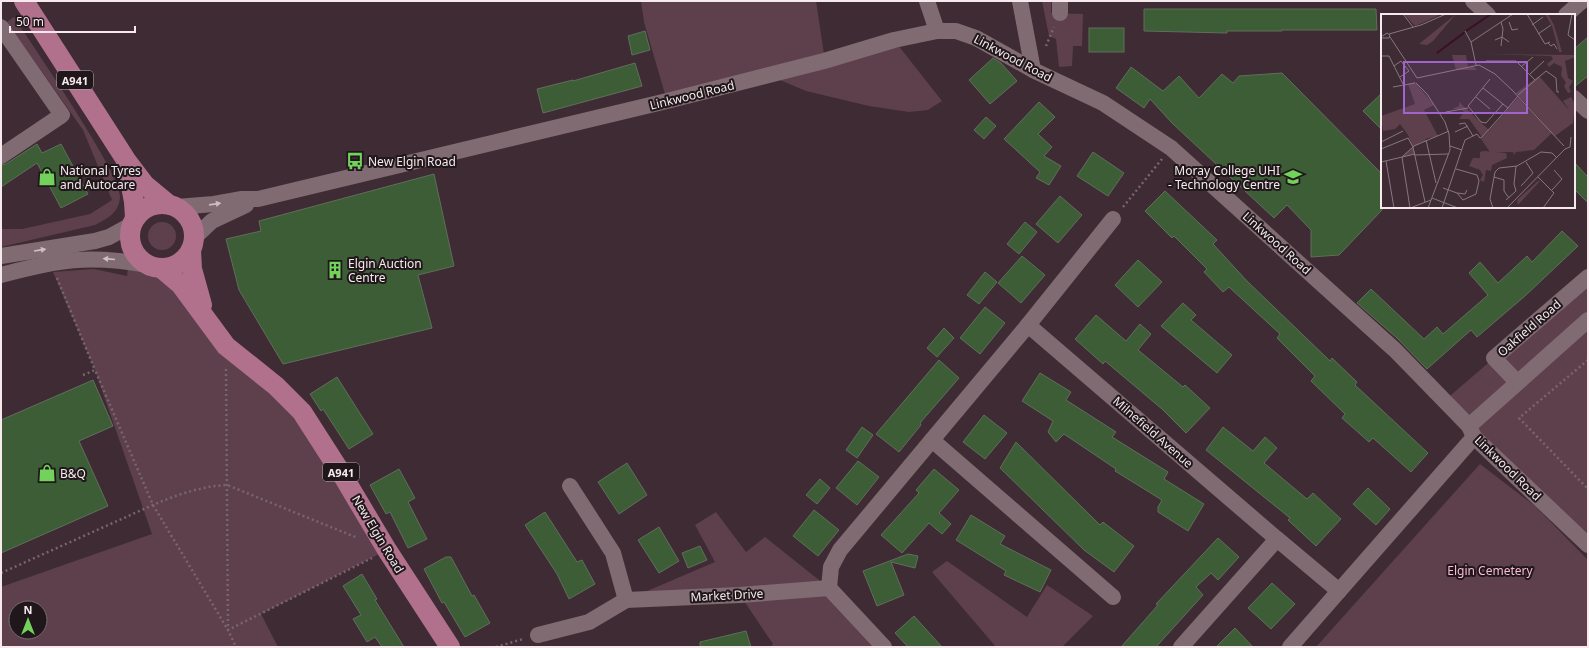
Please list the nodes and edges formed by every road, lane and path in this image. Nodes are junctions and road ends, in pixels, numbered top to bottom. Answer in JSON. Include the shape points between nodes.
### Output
{"nodes":[{"id":1,"x":24,"y":1,"type":"edge"},
{"id":2,"x":927,"y":1,"type":"edge"},
{"id":3,"x":1020,"y":1,"type":"edge"},
{"id":4,"x":1473,"y":1,"type":"edge"},
{"id":5,"x":1582,"y":1,"type":"edge"},
{"id":6,"x":1060,"y":7,"type":"edge"},
{"id":7,"x":1487,"y":14,"type":"edge"},
{"id":8,"x":1567,"y":14,"type":"edge"},
{"id":9,"x":1,"y":27,"type":"edge"},
{"id":10,"x":938,"y":31,"type":"junction"},
{"id":11,"x":1034,"y":70,"type":"junction"},
{"id":12,"x":1575,"y":99,"type":"edge"},
{"id":13,"x":1588,"y":111,"type":"edge"},
{"id":14,"x":1171,"y":148,"type":"junction"},
{"id":15,"x":1,"y":156,"type":"edge"},
{"id":16,"x":126,"y":160,"type":"junction"},
{"id":17,"x":258,"y":199,"type":"junction"},
{"id":18,"x":172,"y":206,"type":"junction"},
{"id":19,"x":1113,"y":219,"type":"joint"},
{"id":20,"x":133,"y":221,"type":"junction"},
{"id":21,"x":192,"y":244,"type":"junction"},
{"id":22,"x":1,"y":256,"type":"edge"},
{"id":23,"x":154,"y":266,"type":"junction"},
{"id":24,"x":1,"y":275,"type":"edge"},
{"id":25,"x":56,"y":276,"type":"dead end"},
{"id":26,"x":1588,"y":277,"type":"edge"},
{"id":27,"x":206,"y":319,"type":"junction"},
{"id":28,"x":1588,"y":320,"type":"edge"},
{"id":29,"x":1028,"y":325,"type":"junction"},
{"id":30,"x":226,"y":346,"type":"junction"},
{"id":31,"x":1588,"y":360,"type":"edge"},
{"id":32,"x":95,"y":370,"type":"junction"},
{"id":33,"x":83,"y":375,"type":"dead end"},
{"id":34,"x":1517,"y":382,"type":"junction"},
{"id":35,"x":1472,"y":431,"type":"junction"},
{"id":36,"x":932,"y":440,"type":"junction"},
{"id":37,"x":227,"y":485,"type":"junction"},
{"id":38,"x":570,"y":486,"type":"dead end"},
{"id":39,"x":1588,"y":489,"type":"edge"},
{"id":40,"x":153,"y":505,"type":"junction"},
{"id":41,"x":1277,"y":539,"type":"junction"},
{"id":42,"x":1588,"y":545,"type":"edge"},
{"id":43,"x":387,"y":550,"type":"junction"},
{"id":44,"x":1,"y":573,"type":"edge"},
{"id":45,"x":829,"y":588,"type":"junction"},
{"id":46,"x":1340,"y":591,"type":"junction"},
{"id":47,"x":1113,"y":597,"type":"dead end"},
{"id":48,"x":626,"y":600,"type":"junction"},
{"id":49,"x":228,"y":630,"type":"junction"},
{"id":50,"x":538,"y":635,"type":"joint"},
{"id":51,"x":236,"y":647,"type":"edge"},
{"id":52,"x":450,"y":647,"type":"edge"},
{"id":53,"x":496,"y":647,"type":"edge"},
{"id":54,"x":884,"y":647,"type":"edge"},
{"id":55,"x":1181,"y":647,"type":"edge"},
{"id":56,"x":1290,"y":647,"type":"edge"}],
"edges":[{"from":1,"to":16,"type":"main road","number":"A941"},
{"from":2,"to":10,"type":"street"},
{"from":3,"to":11,"type":"street"},
{"from":4,"to":7,"type":"street"},
{"from":5,"to":8,"type":"street"},
{"from":6,"to":11,"type":"path"},
{"from":9,"to":15,"type":"street","via":[[62,115]]},
{"from":10,"to":11,"type":"street","name":"Linkwood Road","via":[[956,31],[976,38]]},
{"from":10,"to":17,"type":"street","name":"Linkwood Road","via":[[894,40],[824,61],[667,101]]},
{"from":11,"to":14,"type":"street","name":"Linkwood Road","via":[[1103,103]]},
{"from":12,"to":13,"type":"street"},
{"from":14,"to":19,"type":"path"},
{"from":14,"to":35,"type":"street","name":"Linkwood Road","via":[[1395,350]]},
{"from":16,"to":18,"type":"main road","number":"A941","via":[[145,184]]},
{"from":16,"to":20,"type":"main road","number":"A941","via":[[132,186]]},
{"from":18,"to":17,"type":"street","name":"Linkwood Road","one_way":true},
{"from":17,"to":21,"type":"street","name":"Linkwood Road","via":[[212,221]]},
{"from":18,"to":20,"type":"main road","via":[[147,206]]},
{"from":18,"to":21,"type":"main road","via":[[188,217],[193,228]]},
{"from":19,"to":29,"type":"street"},
{"from":22,"to":20,"type":"street","one_way":true,"via":[[109,238]]},
{"from":20,"to":23,"type":"main road","via":[[129,239],[131,246],[136,256]]},
{"from":21,"to":23,"type":"main road","via":[[180,263],[171,267]]},
{"from":21,"to":27,"type":"main road","name":"New Elgin Road","number":"A941","via":[[193,274]]},
{"from":23,"to":24,"type":"street","one_way":true,"via":[[103,258],[73,259],[50,262]]},
{"from":23,"to":27,"type":"main road","name":"New Elgin Road","number":"A941","via":[[181,285]]},
{"from":25,"to":32,"type":"path"},
{"from":26,"to":34,"type":"street","name":"Oakfield Road","via":[[1494,358]]},
{"from":27,"to":30,"type":"main road","name":"New Elgin Road","number":"A941"},
{"from":28,"to":34,"type":"street"},
{"from":29,"to":36,"type":"street"},
{"from":29,"to":41,"type":"street","name":"Milnefield Avenue"},
{"from":30,"to":37,"type":"path"},
{"from":30,"to":43,"type":"main road","name":"New Elgin Road","number":"A941","via":[[276,386],[302,412]]},
{"from":31,"to":39,"type":"path","via":[[1519,418]]},
{"from":32,"to":33,"type":"path"},
{"from":32,"to":40,"type":"path"},
{"from":34,"to":35,"type":"street"},
{"from":35,"to":42,"type":"street","name":"Linkwood Road"},
{"from":35,"to":46,"type":"street"},
{"from":36,"to":45,"type":"street","via":[[840,550],[831,567]]},
{"from":36,"to":47,"type":"street"},
{"from":37,"to":40,"type":"path","via":[[188,491]]},
{"from":37,"to":43,"type":"path"},
{"from":37,"to":49,"type":"path"},
{"from":38,"to":48,"type":"street","via":[[613,553]]},
{"from":40,"to":44,"type":"path"},
{"from":40,"to":49,"type":"path"},
{"from":41,"to":46,"type":"street","name":"Milnefield Avenue"},
{"from":41,"to":55,"type":"street"},
{"from":43,"to":49,"type":"path"},
{"from":43,"to":52,"type":"main road","name":"New Elgin Road","number":"A941"},
{"from":45,"to":48,"type":"street","name":"Market Drive"},
{"from":45,"to":54,"type":"street"},
{"from":46,"to":56,"type":"street"},
{"from":48,"to":50,"type":"street","name":"Market Drive","via":[[589,622]]},
{"from":49,"to":51,"type":"path"},
{"from":50,"to":53,"type":"path"}]}
